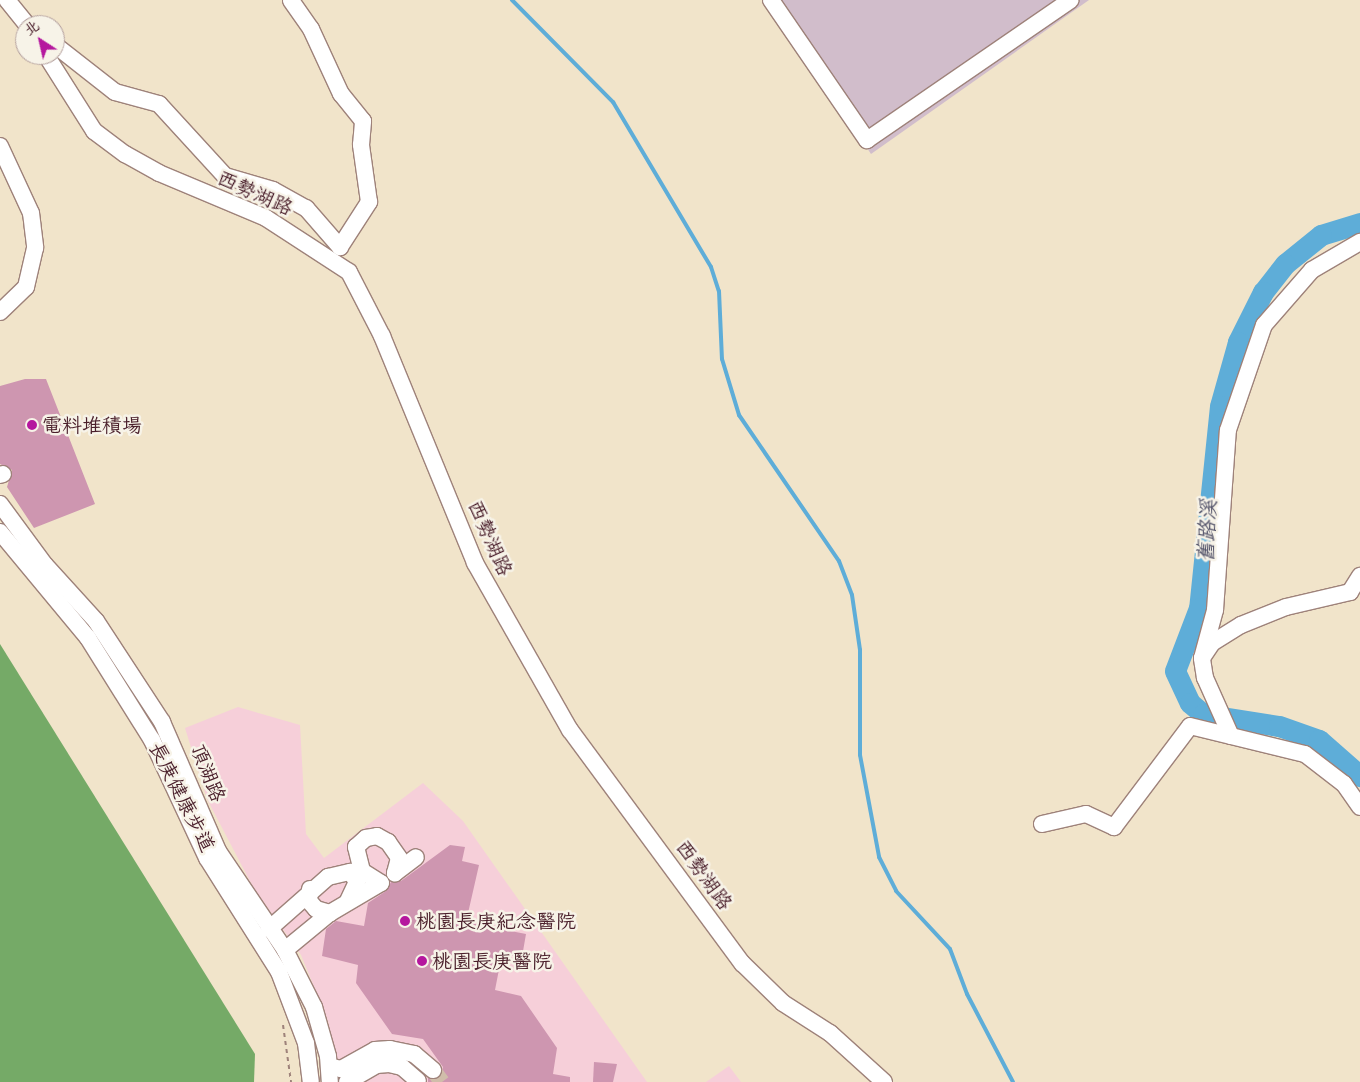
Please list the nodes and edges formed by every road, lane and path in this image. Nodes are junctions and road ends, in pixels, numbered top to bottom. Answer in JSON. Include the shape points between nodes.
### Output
{"nodes":[{"id":1,"x":7,"y":0,"type":"edge"},
{"id":2,"x":291,"y":0,"type":"edge"},
{"id":3,"x":771,"y":0,"type":"edge"},
{"id":4,"x":1071,"y":0,"type":"edge"},
{"id":5,"x":20,"y":15,"type":"edge"},
{"id":6,"x":65,"y":53,"type":"edge"},
{"id":7,"x":52,"y":65,"type":"edge"},
{"id":8,"x":0,"y":146,"type":"edge"},
{"id":9,"x":1360,"y":242,"type":"edge"},
{"id":10,"x":0,"y":312,"type":"edge"},
{"id":11,"x":0,"y":504,"type":"edge"},
{"id":12,"x":0,"y":532,"type":"edge"},
{"id":13,"x":1360,"y":576,"type":"edge"},
{"id":14,"x":1202,"y":658,"type":"junction"},
{"id":15,"x":1231,"y":736,"type":"junction"},
{"id":16,"x":1360,"y":807,"type":"edge"},
{"id":17,"x":1042,"y":824,"type":"dead end"},
{"id":18,"x":416,"y":857,"type":"dead end"},
{"id":19,"x":359,"y":876,"type":"junction"},
{"id":20,"x":310,"y":889,"type":"junction"},
{"id":21,"x":330,"y":913,"type":"junction"},
{"id":22,"x":269,"y":929,"type":"junction"},
{"id":23,"x":285,"y":950,"type":"junction"},
{"id":24,"x":282,"y":1019,"type":"dead end"},
{"id":25,"x":433,"y":1070,"type":"tunnel mouth"},
{"id":26,"x":329,"y":1074,"type":"edge"},
{"id":27,"x":418,"y":1081,"type":"tunnel mouth"},
{"id":28,"x":290,"y":1082,"type":"edge"},
{"id":29,"x":312,"y":1082,"type":"edge"},
{"id":30,"x":347,"y":1082,"type":"edge"},
{"id":31,"x":884,"y":1082,"type":"edge"}],
"edges":[{"from":1,"to":5,"type":"street"},
{"from":2,"to":6,"type":"street","via":[[311,29],[341,94],[363,121],[361,145],[369,202],[340,247],[306,208],[273,190],[225,176],[159,104],[115,92]]},
{"from":3,"to":4,"type":"street","via":[[867,140]]},
{"from":7,"to":31,"type":"street","name":"西勢湖路","via":[[94,131],[125,154],[159,173],[266,218],[349,272],[390,354],[475,563],[570,730],[742,963],[782,1002],[830,1033]]},
{"from":8,"to":10,"type":"street","via":[[31,212],[34,248],[26,287]]},
{"from":9,"to":14,"type":"street","via":[[1312,270],[1264,325],[1228,430],[1215,610]]},
{"from":11,"to":22,"type":"street","name":"頂湖路","via":[[45,565],[96,621],[162,722],[218,851]]},
{"from":12,"to":29,"type":"street","name":"頂湖路","via":[[88,638],[152,740],[207,858],[279,972],[306,1043]]},
{"from":13,"to":14,"type":"street","via":[[1350,592],[1286,608],[1241,625],[1212,644]]},
{"from":14,"to":15,"type":"street","via":[[1205,678]]},
{"from":15,"to":16,"type":"street","via":[[1305,754],[1344,784]]},
{"from":15,"to":17,"type":"street","via":[[1190,726],[1114,827],[1086,814]]},
{"from":18,"to":19,"type":"street","via":[[395,873],[399,858],[388,842],[377,836],[366,838],[356,847]]},
{"from":19,"to":20,"type":"street","via":[[340,871]]},
{"from":19,"to":21,"type":"street","via":[[381,883]]},
{"from":20,"to":21,"type":"street","via":[[309,901],[316,909]]},
{"from":20,"to":22,"type":"street"},
{"from":21,"to":23,"type":"street"},
{"from":22,"to":23,"type":"street","name":"頂湖路"},
{"from":23,"to":26,"type":"street","name":"頂湖路","via":[[314,1007]]},
{"from":24,"to":28,"type":"path"},
{"from":25,"to":26,"type":"street","via":[[414,1054],[390,1049],[374,1050]]},
{"from":27,"to":30,"type":"street","via":[[402,1067],[389,1064],[376,1065]]}]}
